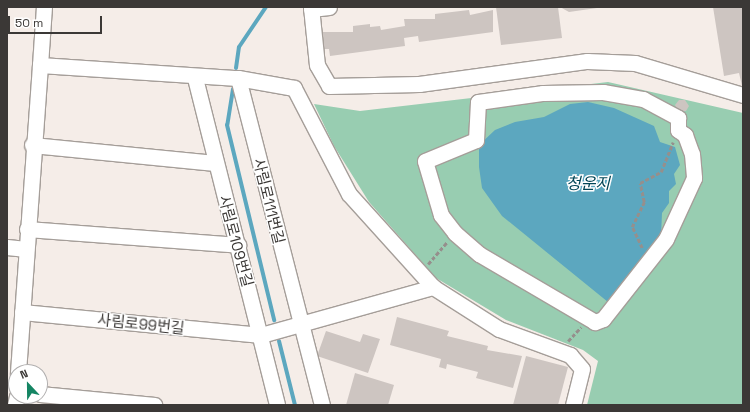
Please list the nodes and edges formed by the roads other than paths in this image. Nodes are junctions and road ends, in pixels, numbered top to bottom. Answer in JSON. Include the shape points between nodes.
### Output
{"nodes":[{"id":1,"x":44,"y":7,"type":"edge"},
{"id":2,"x":329,"y":7,"type":"edge"},
{"id":3,"x":311,"y":8,"type":"edge"},
{"id":4,"x":40,"y":65,"type":"junction"},
{"id":5,"x":195,"y":78,"type":"junction"},
{"id":6,"x":238,"y":78,"type":"junction"},
{"id":7,"x":743,"y":95,"type":"edge"},
{"id":8,"x":32,"y":145,"type":"junction"},
{"id":9,"x":215,"y":163,"type":"junction"},
{"id":10,"x":27,"y":229,"type":"junction"},
{"id":11,"x":238,"y":245,"type":"junction"},
{"id":12,"x":7,"y":247,"type":"edge"},
{"id":13,"x":26,"y":248,"type":"junction"},
{"id":14,"x":433,"y":286,"type":"junction"},
{"id":15,"x":22,"y":312,"type":"junction"},
{"id":16,"x":588,"y":318,"type":"joint"},
{"id":17,"x":300,"y":324,"type":"junction"},
{"id":18,"x":261,"y":335,"type":"junction"},
{"id":19,"x":19,"y":364,"type":"edge"},
{"id":20,"x":48,"y":395,"type":"edge"},
{"id":21,"x":154,"y":405,"type":"edge"},
{"id":22,"x":277,"y":405,"type":"edge"},
{"id":23,"x":322,"y":405,"type":"edge"},
{"id":24,"x":573,"y":405,"type":"edge"}],
"edges":[{"from":1,"to":4,"type":"street"},
{"from":2,"to":3,"type":"street"},
{"from":3,"to":7,"type":"street","via":[[317,65],[329,86],[419,84],[587,61],[635,63]]},
{"from":4,"to":5,"type":"street"},
{"from":4,"to":8,"type":"street"},
{"from":5,"to":6,"type":"street"},
{"from":5,"to":9,"type":"street","name":"사림로109번길"},
{"from":6,"to":14,"type":"street","via":[[294,88],[349,194]]},
{"from":6,"to":17,"type":"street","name":"사림로111번길"},
{"from":8,"to":9,"type":"street"},
{"from":8,"to":10,"type":"street"},
{"from":9,"to":11,"type":"street","name":"사림로109번길"},
{"from":10,"to":11,"type":"street"},
{"from":10,"to":13,"type":"street"},
{"from":11,"to":18,"type":"street","name":"사림로109번길"},
{"from":12,"to":13,"type":"street"},
{"from":13,"to":15,"type":"street"},
{"from":14,"to":17,"type":"street"},
{"from":14,"to":24,"type":"street","via":[[498,329],[570,355],[582,369]]},
{"from":15,"to":18,"type":"street","name":"사림로99번길"},
{"from":15,"to":19,"type":"street"},
{"from":16,"to":16,"type":"street","via":[[479,254],[455,233],[441,215],[425,161],[476,140],[478,102],[544,93],[603,92],[643,99],[665,108],[678,118],[678,130],[685,134],[692,154],[694,178],[666,239],[603,319],[595,322]]},
{"from":17,"to":18,"type":"street"},
{"from":17,"to":23,"type":"street","name":"사림로111번길"},
{"from":18,"to":22,"type":"street","name":"사림로109번길"},
{"from":20,"to":21,"type":"street"}]}
